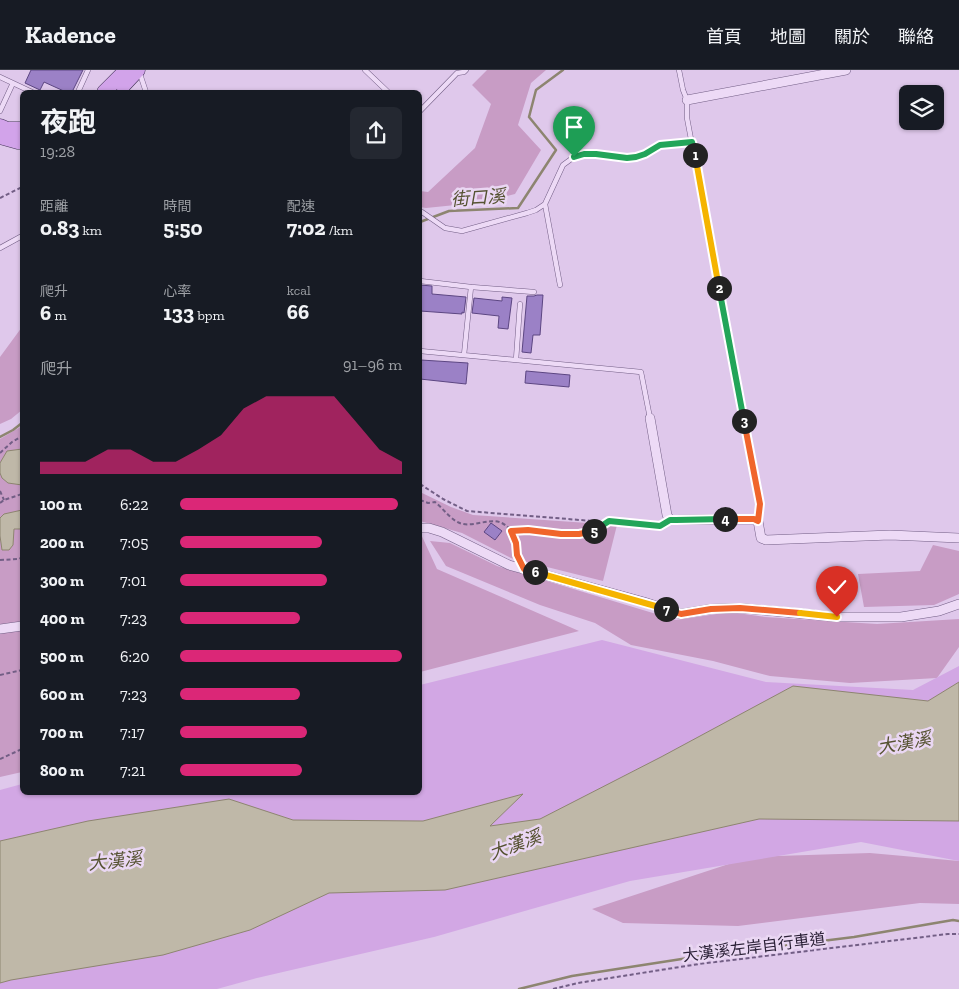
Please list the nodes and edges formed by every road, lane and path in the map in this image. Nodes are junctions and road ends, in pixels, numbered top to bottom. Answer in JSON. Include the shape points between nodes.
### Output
{"nodes":[{"id":1,"x":88,"y":70,"type":"edge"},
{"id":2,"x":126,"y":70,"type":"edge"},
{"id":3,"x":138,"y":70,"type":"edge"},
{"id":4,"x":365,"y":70,"type":"edge"},
{"id":5,"x":466,"y":70,"type":"edge"},
{"id":6,"x":679,"y":70,"type":"edge"},
{"id":7,"x":846,"y":70,"type":"edge"},
{"id":8,"x":0,"y":77,"type":"edge"},
{"id":9,"x":13,"y":83,"type":"junction"},
{"id":10,"x":28,"y":90,"type":"edge"},
{"id":11,"x":79,"y":90,"type":"edge"},
{"id":12,"x":106,"y":90,"type":"edge"},
{"id":13,"x":119,"y":90,"type":"edge"},
{"id":14,"x":145,"y":90,"type":"edge"},
{"id":15,"x":386,"y":90,"type":"edge"},
{"id":16,"x":687,"y":100,"type":"junction"},
{"id":17,"x":422,"y":109,"type":"edge"},
{"id":18,"x":0,"y":111,"type":"edge"},
{"id":19,"x":0,"y":126,"type":"edge"},
{"id":20,"x":20,"y":130,"type":"edge"},
{"id":21,"x":0,"y":137,"type":"edge"},
{"id":22,"x":20,"y":142,"type":"edge"},
{"id":23,"x":692,"y":142,"type":"junction"},
{"id":24,"x":20,"y":188,"type":"edge"},
{"id":25,"x":0,"y":198,"type":"edge"},
{"id":26,"x":545,"y":204,"type":"junction"},
{"id":27,"x":422,"y":213,"type":"edge"},
{"id":28,"x":20,"y":237,"type":"edge"},
{"id":29,"x":0,"y":248,"type":"edge"},
{"id":30,"x":422,"y":281,"type":"edge"},
{"id":31,"x":560,"y":285,"type":"dead end"},
{"id":32,"x":471,"y":286,"type":"junction"},
{"id":33,"x":534,"y":292,"type":"dead end"},
{"id":34,"x":520,"y":304,"type":"dead end"},
{"id":35,"x":422,"y":352,"type":"edge"},
{"id":36,"x":464,"y":355,"type":"junction"},
{"id":37,"x":516,"y":360,"type":"junction"},
{"id":38,"x":650,"y":418,"type":"joint"},
{"id":39,"x":20,"y":437,"type":"edge"},
{"id":40,"x":0,"y":453,"type":"edge"},
{"id":41,"x":422,"y":485,"type":"edge"},
{"id":42,"x":0,"y":491,"type":"edge"},
{"id":43,"x":20,"y":495,"type":"edge"},
{"id":44,"x":4,"y":500,"type":"junction"},
{"id":45,"x":422,"y":501,"type":"edge"},
{"id":46,"x":0,"y":503,"type":"edge"},
{"id":47,"x":670,"y":520,"type":"junction"},
{"id":48,"x":609,"y":521,"type":"junction"},
{"id":49,"x":758,"y":521,"type":"junction"},
{"id":50,"x":422,"y":528,"type":"edge"},
{"id":51,"x":511,"y":531,"type":"junction"},
{"id":52,"x":959,"y":538,"type":"edge"},
{"id":53,"x":20,"y":558,"type":"edge"},
{"id":54,"x":0,"y":560,"type":"edge"},
{"id":55,"x":524,"y":569,"type":"junction"},
{"id":56,"x":959,"y":604,"type":"edge"},
{"id":57,"x":20,"y":626,"type":"edge"},
{"id":58,"x":0,"y":629,"type":"edge"},
{"id":59,"x":20,"y":670,"type":"edge"},
{"id":60,"x":0,"y":675,"type":"edge"},
{"id":61,"x":20,"y":750,"type":"edge"},
{"id":62,"x":0,"y":759,"type":"edge"},
{"id":63,"x":959,"y":934,"type":"edge"},
{"id":64,"x":553,"y":989,"type":"edge"}],
"edges":[{"from":1,"to":11,"type":"lane"},
{"from":2,"to":12,"type":"main road"},
{"from":3,"to":13,"type":"main road"},
{"from":3,"to":14,"type":"lane"},
{"from":4,"to":15,"type":"lane"},
{"from":5,"to":17,"type":"lane","via":[[457,72]]},
{"from":6,"to":16,"type":"lane"},
{"from":7,"to":16,"type":"street"},
{"from":8,"to":9,"type":"lane"},
{"from":9,"to":10,"type":"lane"},
{"from":9,"to":18,"type":"lane"},
{"from":16,"to":23,"type":"lane"},
{"from":19,"to":20,"type":"main road"},
{"from":21,"to":22,"type":"main road"},
{"from":23,"to":26,"type":"lane","via":[[660,145],[636,157],[596,154],[574,157],[563,165]]},
{"from":23,"to":49,"type":"lane","via":[[760,504]]},
{"from":24,"to":25,"type":"path"},
{"from":26,"to":27,"type":"lane","via":[[527,213],[462,231],[445,228]]},
{"from":26,"to":31,"type":"lane"},
{"from":28,"to":29,"type":"lane"},
{"from":30,"to":32,"type":"lane"},
{"from":32,"to":33,"type":"lane"},
{"from":32,"to":36,"type":"lane"},
{"from":34,"to":37,"type":"lane"},
{"from":35,"to":36,"type":"lane"},
{"from":36,"to":37,"type":"lane"},
{"from":37,"to":38,"type":"lane","via":[[641,372]]},
{"from":38,"to":47,"type":"street"},
{"from":39,"to":40,"type":"path"},
{"from":41,"to":48,"type":"path","via":[[467,511]]},
{"from":42,"to":44,"type":"path"},
{"from":43,"to":44,"type":"path"},
{"from":44,"to":46,"type":"path"},
{"from":45,"to":51,"type":"path","via":[[435,502],[457,522],[495,521]]},
{"from":47,"to":48,"type":"path","via":[[660,526]]},
{"from":47,"to":49,"type":"street"},
{"from":48,"to":51,"type":"path","via":[[595,531],[579,534]]},
{"from":49,"to":52,"type":"street","via":[[761,538],[766,540],[890,535]]},
{"from":50,"to":55,"type":"street","via":[[442,532]]},
{"from":51,"to":55,"type":"path"},
{"from":53,"to":54,"type":"path"},
{"from":55,"to":56,"type":"street","via":[[681,614],[740,608],[837,617],[901,616],[939,611]]},
{"from":57,"to":58,"type":"street"},
{"from":59,"to":60,"type":"path"},
{"from":61,"to":62,"type":"path"},
{"from":63,"to":64,"type":"path","name":"大漢溪左岸自行車道","via":[[699,964]]}]}
